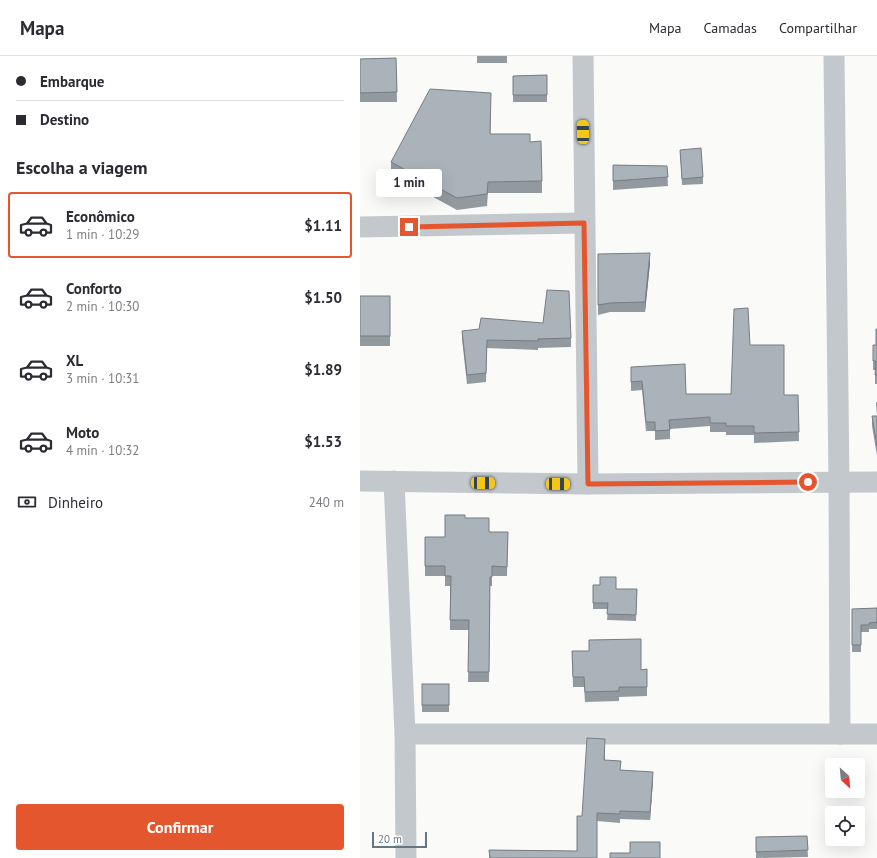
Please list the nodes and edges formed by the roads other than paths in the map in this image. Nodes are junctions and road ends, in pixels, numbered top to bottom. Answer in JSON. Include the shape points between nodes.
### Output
{"nodes":[{"id":1,"x":582,"y":56,"type":"edge"},
{"id":2,"x":834,"y":56,"type":"edge"},
{"id":3,"x":584,"y":223,"type":"junction"},
{"id":4,"x":360,"y":227,"type":"edge"},
{"id":5,"x":360,"y":481,"type":"edge"},
{"id":6,"x":394,"y":481,"type":"junction"},
{"id":7,"x":839,"y":482,"type":"junction"},
{"id":8,"x":877,"y":482,"type":"edge"},
{"id":9,"x":588,"y":484,"type":"junction"},
{"id":10,"x":405,"y":734,"type":"junction"},
{"id":11,"x":840,"y":734,"type":"junction"},
{"id":12,"x":877,"y":734,"type":"edge"},
{"id":13,"x":406,"y":858,"type":"edge"}],
"edges":[{"from":1,"to":3,"type":"street"},
{"from":2,"to":7,"type":"street"},
{"from":3,"to":4,"type":"street"},
{"from":3,"to":9,"type":"street"},
{"from":5,"to":6,"type":"street"},
{"from":6,"to":9,"type":"street"},
{"from":6,"to":10,"type":"street"},
{"from":7,"to":8,"type":"street"},
{"from":7,"to":9,"type":"street"},
{"from":7,"to":11,"type":"street"},
{"from":10,"to":11,"type":"street"},
{"from":10,"to":13,"type":"street"},
{"from":11,"to":12,"type":"street"}]}
